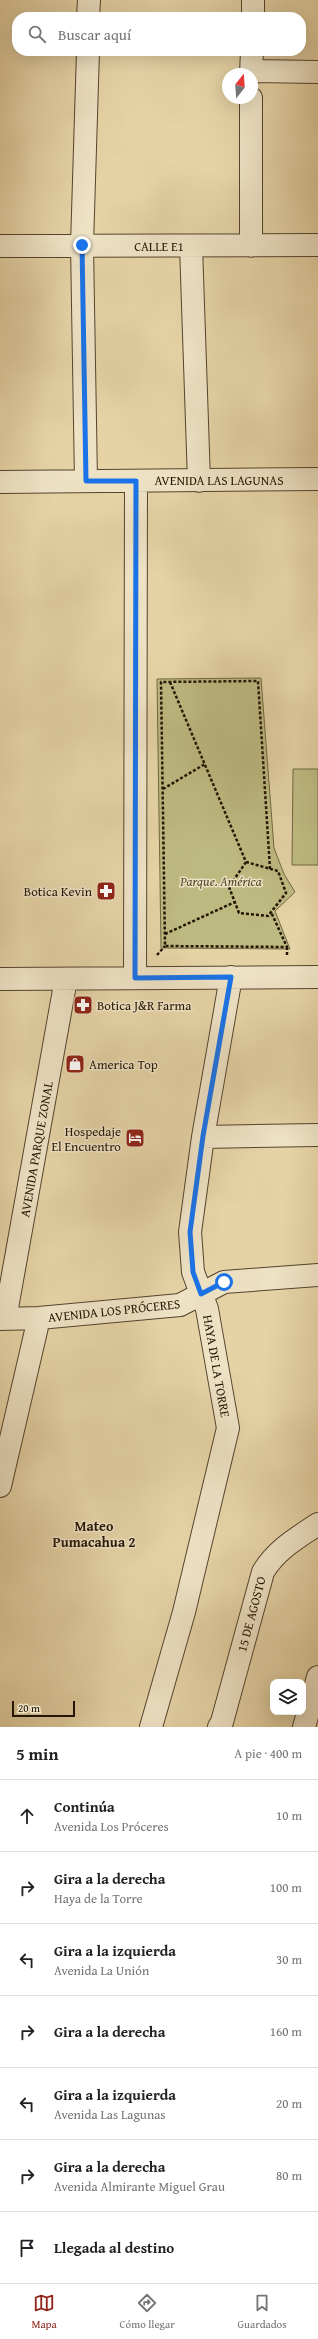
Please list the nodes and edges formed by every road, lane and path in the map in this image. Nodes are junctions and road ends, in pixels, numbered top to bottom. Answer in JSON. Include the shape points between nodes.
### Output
{"nodes":[{"id":1,"x":89,"y":0,"type":"edge"},
{"id":2,"x":253,"y":0,"type":"edge"},
{"id":3,"x":88,"y":12,"type":"edge"},
{"id":4,"x":253,"y":12,"type":"edge"},
{"id":5,"x":88,"y":56,"type":"edge"},
{"id":6,"x":252,"y":65,"type":"edge"},
{"id":7,"x":318,"y":72,"type":"edge"},
{"id":8,"x":251,"y":104,"type":"edge"},
{"id":9,"x":82,"y":245,"type":"junction"},
{"id":10,"x":318,"y":245,"type":"edge"},
{"id":11,"x":0,"y":246,"type":"edge"},
{"id":12,"x":191,"y":246,"type":"junction"},
{"id":13,"x":251,"y":246,"type":"junction"},
{"id":14,"x":318,"y":479,"type":"edge"},
{"id":15,"x":86,"y":481,"type":"junction"},
{"id":16,"x":136,"y":481,"type":"junction"},
{"id":17,"x":199,"y":481,"type":"junction"},
{"id":18,"x":0,"y":482,"type":"edge"},
{"id":19,"x":170,"y":682,"type":"junction"},
{"id":20,"x":205,"y":764,"type":"junction"},
{"id":21,"x":163,"y":789,"type":"junction"},
{"id":22,"x":246,"y":862,"type":"junction"},
{"id":23,"x":270,"y":868,"type":"junction"},
{"id":24,"x":235,"y":902,"type":"junction"},
{"id":25,"x":271,"y":912,"type":"junction"},
{"id":26,"x":165,"y":934,"type":"junction"},
{"id":27,"x":231,"y":977,"type":"junction"},
{"id":28,"x":318,"y":977,"type":"edge"},
{"id":29,"x":135,"y":978,"type":"junction"},
{"id":30,"x":66,"y":979,"type":"junction"},
{"id":31,"x":0,"y":980,"type":"edge"},
{"id":32,"x":203,"y":1136,"type":"junction"},
{"id":33,"x":318,"y":1136,"type":"edge"},
{"id":34,"x":318,"y":1276,"type":"edge"},
{"id":35,"x":201,"y":1294,"type":"junction"},
{"id":36,"x":40,"y":1318,"type":"junction"},
{"id":37,"x":3,"y":1319,"type":"edge"},
{"id":38,"x":0,"y":1486,"type":"edge"},
{"id":39,"x":318,"y":1524,"type":"edge"},
{"id":40,"x":318,"y":1677,"type":"edge"},
{"id":41,"x":151,"y":1727,"type":"edge"},
{"id":42,"x":219,"y":1727,"type":"edge"},
{"id":43,"x":304,"y":1727,"type":"edge"}],
"edges":[{"from":1,"to":3,"type":"street"},
{"from":2,"to":4,"type":"street"},
{"from":5,"to":9,"type":"street"},
{"from":6,"to":7,"type":"street"},
{"from":8,"to":13,"type":"street"},
{"from":9,"to":11,"type":"street","name":"CALLE E1"},
{"from":9,"to":12,"type":"street","name":"CALLE E1"},
{"from":9,"to":15,"type":"street"},
{"from":10,"to":13,"type":"street","name":"CALLE E1"},
{"from":12,"to":13,"type":"street","name":"CALLE E1"},
{"from":12,"to":17,"type":"street"},
{"from":14,"to":17,"type":"street","name":"AVENIDA LAS LAGUNAS"},
{"from":15,"to":16,"type":"street","name":"AVENIDA LAS LAGUNAS"},
{"from":15,"to":18,"type":"street","name":"AVENIDA LAS LAGUNAS"},
{"from":16,"to":17,"type":"street","name":"AVENIDA LAS LAGUNAS"},
{"from":16,"to":29,"type":"street"},
{"from":19,"to":20,"type":"path"},
{"from":19,"to":21,"type":"path","via":[[161,682]]},
{"from":19,"to":23,"type":"path","via":[[258,681]]},
{"from":20,"to":21,"type":"path"},
{"from":20,"to":22,"type":"path"},
{"from":21,"to":26,"type":"path"},
{"from":22,"to":23,"type":"path"},
{"from":22,"to":24,"type":"path","via":[[230,887]]},
{"from":23,"to":25,"type":"path","via":[[278,871],[286,893]]},
{"from":24,"to":25,"type":"path","via":[[239,913],[268,916]]},
{"from":24,"to":26,"type":"path"},
{"from":25,"to":26,"type":"path","via":[[286,947],[165,946]]},
{"from":27,"to":28,"type":"street"},
{"from":27,"to":29,"type":"street"},
{"from":27,"to":32,"type":"street","name":"HAYA DE LA TORRE"},
{"from":29,"to":30,"type":"street"},
{"from":30,"to":31,"type":"street"},
{"from":30,"to":37,"type":"street","name":"AVENIDA PARQUE ZONAL"},
{"from":32,"to":33,"type":"street"},
{"from":32,"to":35,"type":"street","name":"HAYA DE LA TORRE","via":[[190,1232],[193,1272]]},
{"from":34,"to":35,"type":"street","name":"AVENIDA LOS PRÓCERES","via":[[224,1282]]},
{"from":35,"to":36,"type":"street","name":"AVENIDA LOS PRÓCERES","via":[[180,1305]]},
{"from":35,"to":41,"type":"street","name":"HAYA DE LA TORRE","via":[[208,1309],[228,1428],[184,1612]]},
{"from":36,"to":37,"type":"street","name":"AVENIDA LOS PRÓCERES"},
{"from":36,"to":38,"type":"street"},
{"from":39,"to":42,"type":"street","name":"15 DE AGOSTO","via":[[281,1550],[270,1560],[263,1572]]},
{"from":40,"to":43,"type":"street"}]}
